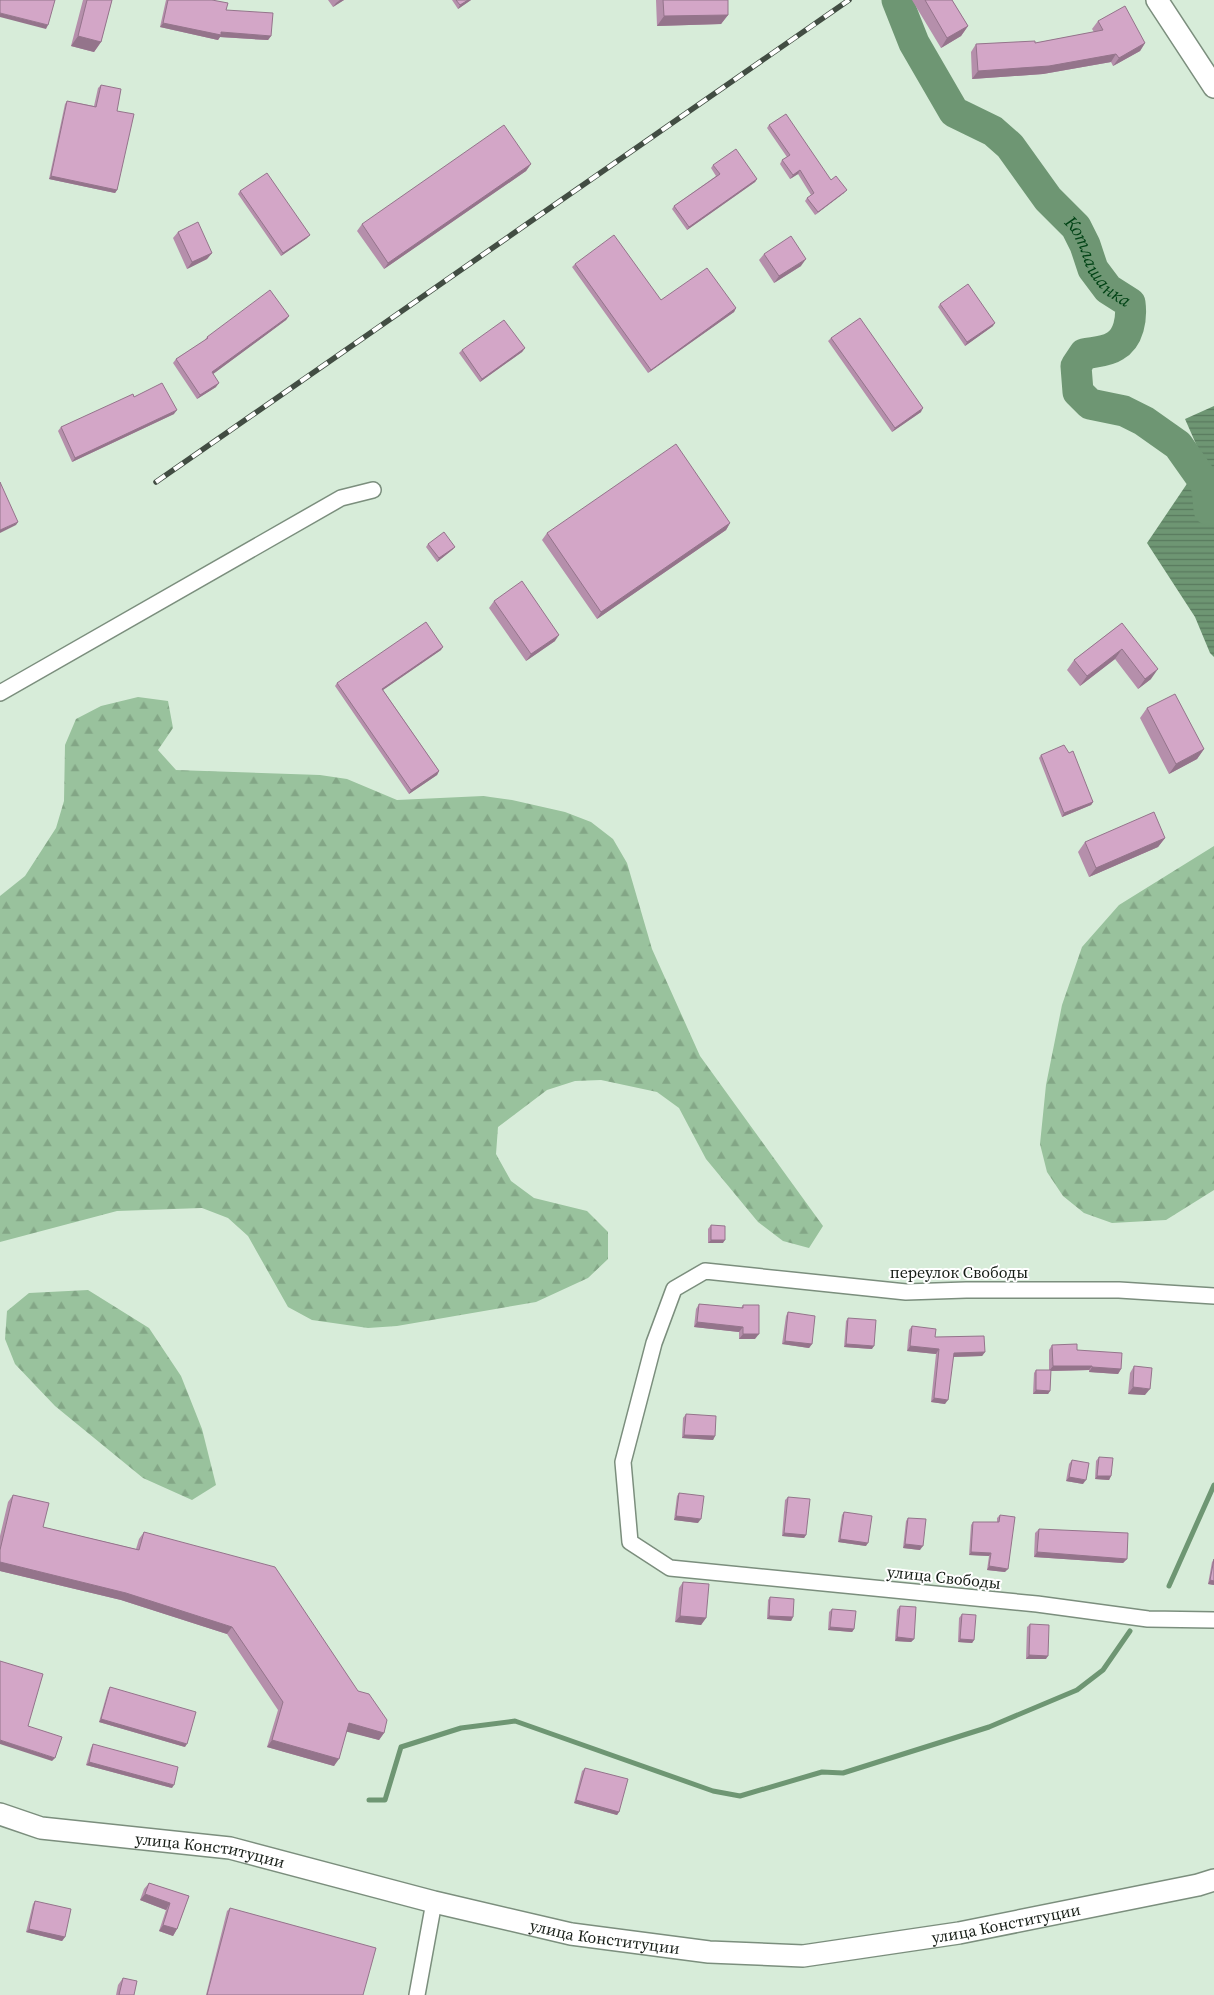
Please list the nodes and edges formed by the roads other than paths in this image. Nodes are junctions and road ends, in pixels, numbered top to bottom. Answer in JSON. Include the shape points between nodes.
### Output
{"nodes":[{"id":1,"x":1157,"y":0,"type":"edge"},
{"id":2,"x":1214,"y":87,"type":"edge"},
{"id":3,"x":373,"y":490,"type":"dead end"},
{"id":4,"x":0,"y":693,"type":"edge"},
{"id":5,"x":1214,"y":1296,"type":"edge"},
{"id":6,"x":670,"y":1568,"type":"joint"},
{"id":7,"x":1214,"y":1620,"type":"edge"},
{"id":8,"x":0,"y":1814,"type":"edge"},
{"id":9,"x":1214,"y":1880,"type":"edge"},
{"id":10,"x":434,"y":1902,"type":"junction"},
{"id":11,"x":417,"y":1995,"type":"edge"}],
"edges":[{"from":1,"to":2,"type":"main road"},
{"from":3,"to":4,"type":"street","via":[[341,498]]},
{"from":5,"to":6,"type":"street","name":"переулок Свободы","via":[[1119,1290],[906,1292],[705,1271],[674,1289],[654,1343],[623,1462],[630,1542]]},
{"from":6,"to":7,"type":"street","name":"улица Свободы","via":[[1037,1604],[1148,1619]]},
{"from":8,"to":10,"type":"main road","name":"улица Конституции","via":[[41,1828],[230,1848]]},
{"from":9,"to":10,"type":"main road","name":"улица Конституции","via":[[959,1933],[803,1956],[709,1952],[571,1934]]},
{"from":10,"to":11,"type":"street"}]}
